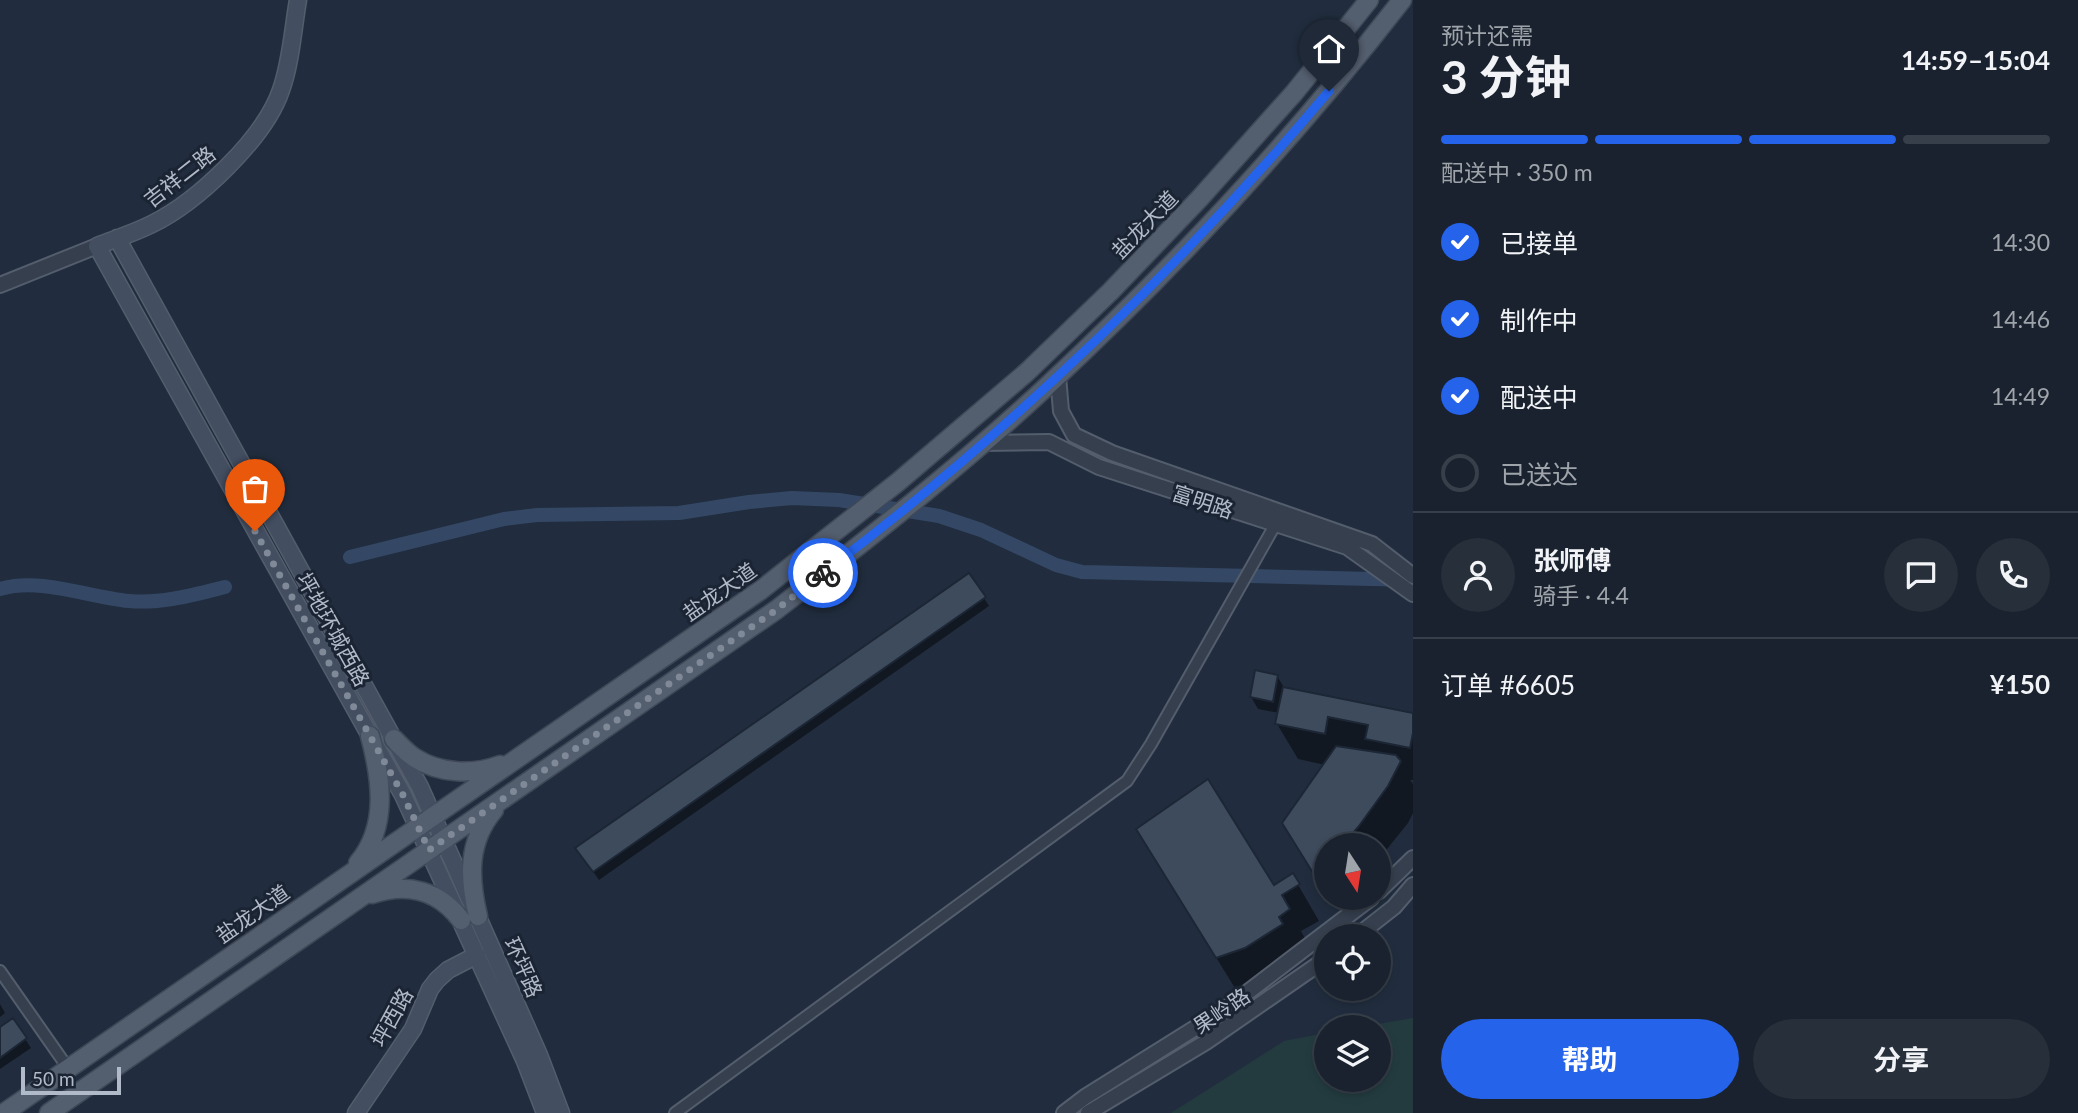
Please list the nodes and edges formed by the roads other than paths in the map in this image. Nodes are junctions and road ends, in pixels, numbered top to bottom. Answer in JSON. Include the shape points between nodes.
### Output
{"nodes":[{"id":1,"x":299,"y":0,"type":"edge"},
{"id":2,"x":1369,"y":0,"type":"edge"},
{"id":3,"x":1402,"y":0,"type":"edge"},
{"id":4,"x":117,"y":238,"type":"junction"},
{"id":5,"x":97,"y":246,"type":"junction"},
{"id":6,"x":0,"y":285,"type":"edge"},
{"id":7,"x":1058,"y":376,"type":"junction"},
{"id":8,"x":982,"y":443,"type":"junction"},
{"id":9,"x":1279,"y":519,"type":"junction"},
{"id":10,"x":1413,"y":576,"type":"edge"},
{"id":11,"x":1413,"y":594,"type":"edge"},
{"id":12,"x":369,"y":736,"type":"junction"},
{"id":13,"x":394,"y":739,"type":"junction"},
{"id":14,"x":517,"y":758,"type":"junction"},
{"id":15,"x":504,"y":798,"type":"junction"},
{"id":16,"x":433,"y":816,"type":"junction"},
{"id":17,"x":418,"y":827,"type":"junction"},
{"id":18,"x":444,"y":839,"type":"junction"},
{"id":19,"x":429,"y":850,"type":"junction"},
{"id":20,"x":1413,"y":858,"type":"edge"},
{"id":21,"x":349,"y":874,"type":"junction"},
{"id":22,"x":1391,"y":879,"type":"edge"},
{"id":23,"x":1413,"y":885,"type":"edge"},
{"id":24,"x":359,"y":898,"type":"junction"},
{"id":25,"x":1355,"y":910,"type":"edge"},
{"id":26,"x":470,"y":918,"type":"junction"},
{"id":27,"x":1372,"y":924,"type":"edge"},
{"id":28,"x":477,"y":955,"type":"junction"},
{"id":29,"x":1314,"y":968,"type":"edge"},
{"id":30,"x":0,"y":971,"type":"edge"},
{"id":31,"x":68,"y":1068,"type":"junction"},
{"id":32,"x":555,"y":1097,"type":"junction"},
{"id":33,"x":4,"y":1113,"type":"edge"},
{"id":34,"x":50,"y":1113,"type":"edge"},
{"id":35,"x":356,"y":1113,"type":"edge"},
{"id":36,"x":545,"y":1113,"type":"edge"},
{"id":37,"x":561,"y":1113,"type":"edge"},
{"id":38,"x":571,"y":1113,"type":"edge"},
{"id":39,"x":675,"y":1113,"type":"edge"},
{"id":40,"x":1065,"y":1113,"type":"edge"},
{"id":41,"x":1088,"y":1113,"type":"edge"}],
"edges":[{"from":1,"to":4,"type":"main road","name":"吉祥二路","via":[[282,90],[268,118],[198,193],[153,224]]},
{"from":2,"to":14,"type":"main road","name":"盐龙大道","via":[[1200,198],[1027,372],[761,590]]},
{"from":3,"to":7,"type":"main road","via":[[1314,109],[1225,208]]},
{"from":4,"to":5,"type":"main road","name":"吉祥二路"},
{"from":4,"to":13,"type":"main road","name":"坪地环城西路"},
{"from":5,"to":6,"type":"street","name":"吉祥二路"},
{"from":5,"to":12,"type":"main road","name":"坪地环城西路"},
{"from":7,"to":8,"type":"main road"},
{"from":7,"to":9,"type":"street","name":"富明路","via":[[1061,411],[1074,435]]},
{"from":8,"to":9,"type":"street","name":"富明路","via":[[1049,442],[1098,467]]},
{"from":8,"to":15,"type":"main road","via":[[776,610]]},
{"from":9,"to":10,"type":"street","name":"富明路","via":[[1372,544]]},
{"from":9,"to":11,"type":"street","name":"富明路","via":[[1347,547]]},
{"from":9,"to":39,"type":"street","via":[[1126,781]]},
{"from":12,"to":17,"type":"main road","name":"坪地环城西路"},
{"from":12,"to":21,"type":"main road","via":[[378,769],[379,817],[368,848]]},
{"from":13,"to":14,"type":"main road","via":[[414,758],[451,771],[494,767]]},
{"from":13,"to":16,"type":"main road","name":"坪地环城西路"},
{"from":14,"to":16,"type":"main road","name":"盐龙大道"},
{"from":15,"to":18,"type":"main road"},
{"from":15,"to":26,"type":"main road","via":[[488,816],[472,854]]},
{"from":16,"to":17,"type":"main road","name":"盐龙大道"},
{"from":16,"to":18,"type":"main road","name":"坪地环城西路"},
{"from":17,"to":19,"type":"main road","name":"坪地环城西路"},
{"from":17,"to":21,"type":"main road","name":"盐龙大道"},
{"from":18,"to":19,"type":"main road"},
{"from":18,"to":26,"type":"main road","name":"环坪路"},
{"from":19,"to":24,"type":"main road"},
{"from":19,"to":26,"type":"main road","name":"环坪路"},
{"from":20,"to":22,"type":"street"},
{"from":21,"to":31,"type":"main road","name":"盐龙大道"},
{"from":23,"to":27,"type":"street"},
{"from":24,"to":26,"type":"main road","via":[[400,888],[421,891]]},
{"from":24,"to":34,"type":"main road"},
{"from":25,"to":40,"type":"street","name":"果岭路","via":[[1227,1008]]},
{"from":26,"to":28,"type":"main road","name":"环坪路"},
{"from":26,"to":32,"type":"main road","name":"环坪路","via":[[492,947]]},
{"from":28,"to":35,"type":"main road","name":"坪西路","via":[[448,970],[430,989],[413,1028]]},
{"from":28,"to":36,"type":"main road","name":"环坪路"},
{"from":29,"to":41,"type":"street","name":"果岭路","via":[[1206,1042]]},
{"from":30,"to":31,"type":"street"},
{"from":31,"to":33,"type":"main road","name":"盐龙大道"},
{"from":32,"to":37,"type":"main road","name":"环坪路"},
{"from":32,"to":38,"type":"street"}]}
